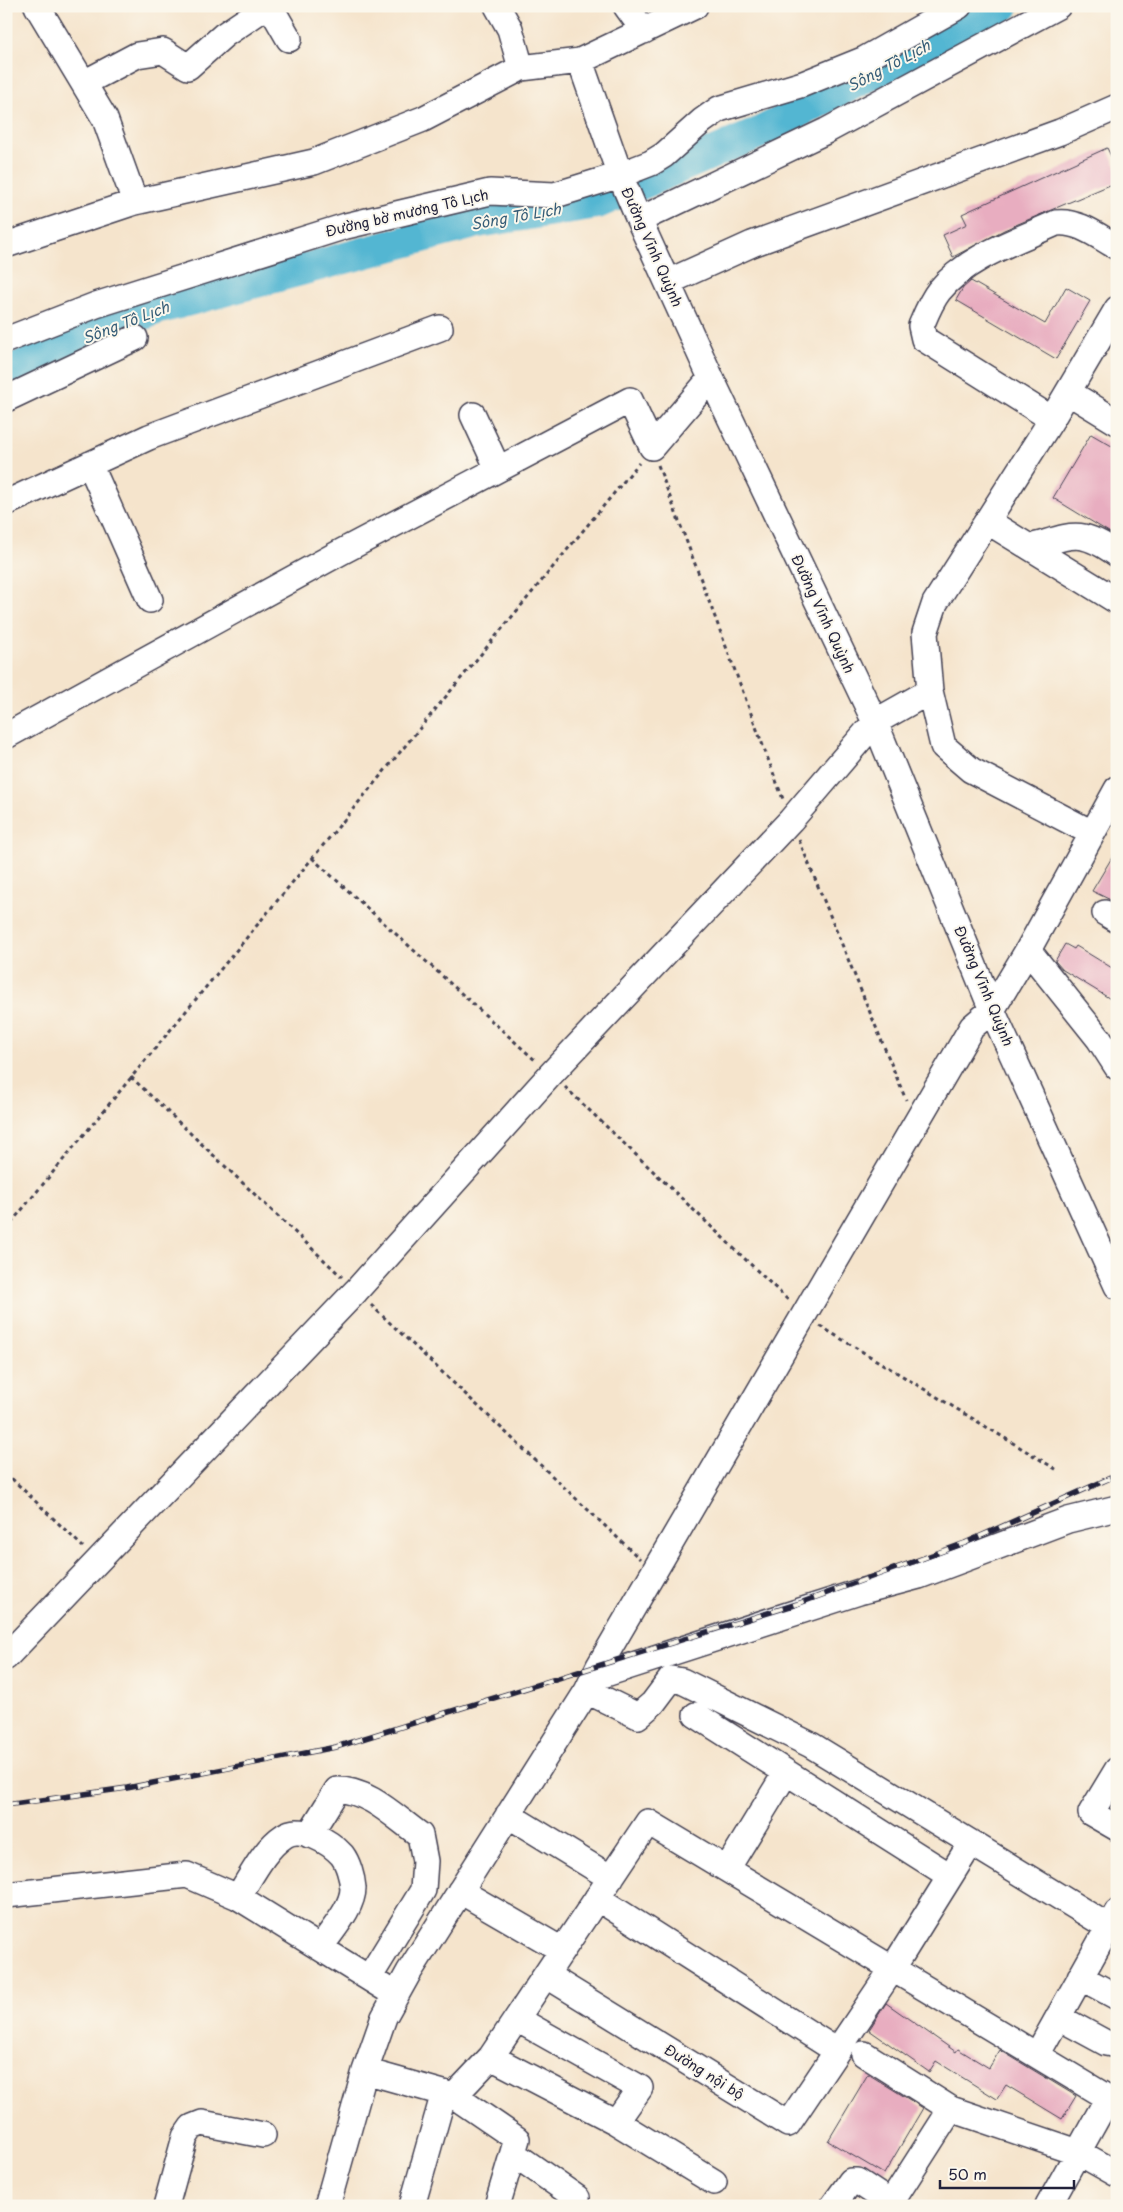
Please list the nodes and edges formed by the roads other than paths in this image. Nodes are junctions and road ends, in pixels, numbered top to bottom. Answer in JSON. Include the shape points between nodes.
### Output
{"nodes":[{"id":1,"x":37,"y":6,"type":"edge"},
{"id":2,"x":269,"y":6,"type":"edge"},
{"id":3,"x":497,"y":6,"type":"edge"},
{"id":4,"x":626,"y":6,"type":"edge"},
{"id":5,"x":694,"y":6,"type":"edge"},
{"id":6,"x":1058,"y":6,"type":"edge"},
{"id":7,"x":946,"y":9,"type":"edge"},
{"id":8,"x":644,"y":30,"type":"junction"},
{"id":9,"x":289,"y":39,"type":"dead end"},
{"id":10,"x":580,"y":60,"type":"junction"},
{"id":11,"x":521,"y":68,"type":"junction"},
{"id":12,"x":84,"y":83,"type":"junction"},
{"id":13,"x":1117,"y":107,"type":"edge"},
{"id":14,"x":622,"y":179,"type":"junction"},
{"id":15,"x":136,"y":202,"type":"junction"},
{"id":16,"x":638,"y":216,"type":"junction"},
{"id":17,"x":6,"y":245,"type":"edge"},
{"id":18,"x":1117,"y":247,"type":"edge"},
{"id":19,"x":668,"y":282,"type":"junction"},
{"id":20,"x":1117,"y":309,"type":"edge"},
{"id":21,"x":440,"y":328,"type":"dead end"},
{"id":22,"x":135,"y":338,"type":"dead end"},
{"id":23,"x":6,"y":340,"type":"edge"},
{"id":24,"x":711,"y":378,"type":"junction"},
{"id":25,"x":1068,"y":392,"type":"junction"},
{"id":26,"x":6,"y":399,"type":"edge"},
{"id":27,"x":474,"y":414,"type":"dead end"},
{"id":28,"x":1052,"y":419,"type":"junction"},
{"id":29,"x":1117,"y":422,"type":"edge"},
{"id":30,"x":90,"y":464,"type":"junction"},
{"id":31,"x":498,"y":469,"type":"junction"},
{"id":32,"x":6,"y":503,"type":"edge"},
{"id":33,"x":987,"y":521,"type":"junction"},
{"id":34,"x":1030,"y":548,"type":"junction"},
{"id":35,"x":1117,"y":554,"type":"edge"},
{"id":36,"x":150,"y":600,"type":"dead end"},
{"id":37,"x":1117,"y":601,"type":"edge"},
{"id":38,"x":930,"y":691,"type":"junction"},
{"id":39,"x":875,"y":722,"type":"junction"},
{"id":40,"x":6,"y":736,"type":"edge"},
{"id":41,"x":1117,"y":789,"type":"edge"},
{"id":42,"x":1092,"y":833,"type":"junction"},
{"id":43,"x":1028,"y":950,"type":"junction"},
{"id":44,"x":992,"y":1010,"type":"junction"},
{"id":45,"x":1117,"y":1067,"type":"edge"},
{"id":46,"x":1117,"y":1286,"type":"edge"},
{"id":47,"x":1117,"y":1508,"type":"edge"},
{"id":48,"x":6,"y":1657,"type":"edge"},
{"id":49,"x":590,"y":1684,"type":"junction"},
{"id":50,"x":696,"y":1715,"type":"dead end"},
{"id":51,"x":810,"y":1745,"type":"junction"},
{"id":52,"x":1117,"y":1770,"type":"edge"},
{"id":53,"x":788,"y":1776,"type":"junction"},
{"id":54,"x":508,"y":1815,"type":"junction"},
{"id":55,"x":1117,"y":1828,"type":"edge"},
{"id":56,"x":309,"y":1834,"type":"junction"},
{"id":57,"x":970,"y":1843,"type":"junction"},
{"id":58,"x":727,"y":1869,"type":"junction"},
{"id":59,"x":950,"y":1876,"type":"junction"},
{"id":60,"x":604,"y":1888,"type":"junction"},
{"id":61,"x":460,"y":1891,"type":"junction"},
{"id":62,"x":6,"y":1895,"type":"edge"},
{"id":63,"x":238,"y":1897,"type":"junction"},
{"id":64,"x":1114,"y":1923,"type":"edge"},
{"id":65,"x":320,"y":1948,"type":"junction"},
{"id":66,"x":562,"y":1950,"type":"junction"},
{"id":67,"x":893,"y":1968,"type":"junction"},
{"id":68,"x":546,"y":1975,"type":"junction"},
{"id":69,"x":1080,"y":1977,"type":"junction"},
{"id":70,"x":369,"y":1978,"type":"junction"},
{"id":71,"x":396,"y":1995,"type":"junction"},
{"id":72,"x":1117,"y":1997,"type":"edge"},
{"id":73,"x":1058,"y":2017,"type":"junction"},
{"id":74,"x":517,"y":2018,"type":"junction"},
{"id":75,"x":1117,"y":2045,"type":"edge"},
{"id":76,"x":837,"y":2051,"type":"junction"},
{"id":77,"x":864,"y":2054,"type":"dead end"},
{"id":78,"x":1037,"y":2055,"type":"junction"},
{"id":79,"x":491,"y":2057,"type":"junction"},
{"id":80,"x":364,"y":2071,"type":"junction"},
{"id":81,"x":449,"y":2095,"type":"junction"},
{"id":82,"x":951,"y":2108,"type":"junction"},
{"id":83,"x":616,"y":2122,"type":"junction"},
{"id":84,"x":263,"y":2135,"type":"dead end"},
{"id":85,"x":1078,"y":2152,"type":"junction"},
{"id":86,"x":514,"y":2154,"type":"junction"},
{"id":87,"x":1117,"y":2174,"type":"edge"},
{"id":88,"x":714,"y":2182,"type":"dead end"},
{"id":89,"x":576,"y":2202,"type":"edge"},
{"id":90,"x":893,"y":2204,"type":"edge"},
{"id":91,"x":166,"y":2206,"type":"edge"},
{"id":92,"x":327,"y":2206,"type":"edge"},
{"id":93,"x":412,"y":2206,"type":"edge"},
{"id":94,"x":497,"y":2206,"type":"edge"},
{"id":95,"x":832,"y":2206,"type":"edge"},
{"id":96,"x":1048,"y":2206,"type":"edge"}],
"edges":[{"from":1,"to":12,"type":"street"},
{"from":2,"to":9,"type":"street"},
{"from":2,"to":12,"type":"street","via":[[224,36],[188,67],[164,51],[137,55]]},
{"from":3,"to":11,"type":"street","via":[[510,29]]},
{"from":4,"to":8,"type":"street"},
{"from":5,"to":8,"type":"street"},
{"from":6,"to":16,"type":"street","via":[[826,131]]},
{"from":7,"to":14,"type":"street","name":"Đường bờ mương Tô Lịch","via":[[865,59],[820,78],[719,110],[664,155]]},
{"from":8,"to":10,"type":"street"},
{"from":10,"to":11,"type":"street"},
{"from":10,"to":14,"type":"street","name":"Đường Vĩnh Quỳnh"},
{"from":11,"to":15,"type":"street","via":[[422,119],[314,162]]},
{"from":12,"to":15,"type":"street","via":[[105,119]]},
{"from":13,"to":19,"type":"street","via":[[1060,132],[752,244]]},
{"from":14,"to":16,"type":"street","name":"Đường Vĩnh Quỳnh"},
{"from":14,"to":23,"type":"street","name":"Đường bờ mương Tô Lịch","via":[[555,195],[490,192],[346,226],[96,305]]},
{"from":15,"to":17,"type":"street"},
{"from":16,"to":19,"type":"street","name":"Đường Vĩnh Quỳnh"},
{"from":18,"to":28,"type":"street","via":[[1078,225],[1056,223],[983,256],[960,272],[939,291],[921,326],[924,339]]},
{"from":19,"to":24,"type":"street","name":"Đường Vĩnh Quỳnh"},
{"from":20,"to":25,"type":"street"},
{"from":21,"to":30,"type":"street","via":[[149,437]]},
{"from":22,"to":26,"type":"street"},
{"from":24,"to":31,"type":"street","via":[[652,448],[630,400]]},
{"from":24,"to":39,"type":"street","name":"Đường Vĩnh Quỳnh"},
{"from":25,"to":28,"type":"street"},
{"from":25,"to":29,"type":"street"},
{"from":27,"to":31,"type":"street"},
{"from":28,"to":33,"type":"street"},
{"from":30,"to":32,"type":"street"},
{"from":30,"to":36,"type":"street"},
{"from":31,"to":40,"type":"street"},
{"from":33,"to":34,"type":"street"},
{"from":33,"to":38,"type":"street","via":[[935,603],[924,633]]},
{"from":34,"to":35,"type":"street","via":[[1077,534],[1104,544]]},
{"from":34,"to":37,"type":"street"},
{"from":38,"to":39,"type":"street"},
{"from":38,"to":42,"type":"street","via":[[943,746],[971,770]]},
{"from":39,"to":44,"type":"street","name":"Đường Vĩnh Quỳnh"},
{"from":39,"to":48,"type":"street","via":[[791,820],[550,1074],[356,1291]]},
{"from":41,"to":42,"type":"street"},
{"from":42,"to":43,"type":"street"},
{"from":43,"to":44,"type":"street"},
{"from":43,"to":45,"type":"street","via":[[1099,1039]]},
{"from":44,"to":46,"type":"street","name":"Đường Vĩnh Quỳnh"},
{"from":44,"to":49,"type":"street","via":[[972,1027]]},
{"from":47,"to":49,"type":"street","via":[[1068,1520],[919,1576],[859,1592]]},
{"from":49,"to":51,"type":"street","via":[[638,1716],[653,1703],[671,1679],[677,1679]]},
{"from":49,"to":54,"type":"street"},
{"from":50,"to":53,"type":"street"},
{"from":51,"to":53,"type":"street"},
{"from":51,"to":57,"type":"street"},
{"from":52,"to":55,"type":"street","via":[[1091,1813]]},
{"from":53,"to":58,"type":"street"},
{"from":53,"to":59,"type":"street"},
{"from":54,"to":60,"type":"street"},
{"from":54,"to":61,"type":"street"},
{"from":56,"to":63,"type":"street","via":[[296,1831],[285,1834],[273,1844]]},
{"from":56,"to":65,"type":"street","via":[[341,1855],[348,1865],[353,1887],[351,1899]]},
{"from":56,"to":70,"type":"street","via":[[337,1790],[346,1790],[374,1802],[420,1836],[425,1861],[423,1890]]},
{"from":57,"to":59,"type":"street","name":"Đường nội bộ"},
{"from":57,"to":64,"type":"street"},
{"from":58,"to":60,"type":"street","via":[[648,1822]]},
{"from":58,"to":67,"type":"street"},
{"from":59,"to":67,"type":"street","name":"Đường nội bộ"},
{"from":60,"to":66,"type":"street"},
{"from":60,"to":76,"type":"street"},
{"from":61,"to":66,"type":"street"},
{"from":61,"to":71,"type":"street"},
{"from":62,"to":63,"type":"street","via":[[187,1875]]},
{"from":63,"to":65,"type":"street"},
{"from":64,"to":69,"type":"street"},
{"from":65,"to":70,"type":"street"},
{"from":66,"to":68,"type":"street"},
{"from":67,"to":76,"type":"street","name":"Đường nội bộ"},
{"from":67,"to":78,"type":"street"},
{"from":68,"to":74,"type":"street"},
{"from":68,"to":76,"type":"street","name":"Đường nội bộ","via":[[788,2124]]},
{"from":69,"to":72,"type":"street"},
{"from":69,"to":73,"type":"street"},
{"from":70,"to":71,"type":"street"},
{"from":71,"to":80,"type":"street","via":[[384,2017]]},
{"from":73,"to":75,"type":"street","via":[[1106,2043]]},
{"from":73,"to":78,"type":"street"},
{"from":74,"to":79,"type":"street"},
{"from":74,"to":83,"type":"street","via":[[640,2088]]},
{"from":77,"to":82,"type":"street"},
{"from":78,"to":85,"type":"street","via":[[1108,2098]]},
{"from":79,"to":81,"type":"street"},
{"from":79,"to":83,"type":"street"},
{"from":80,"to":81,"type":"street"},
{"from":80,"to":92,"type":"street"},
{"from":81,"to":86,"type":"street","via":[[517,2139]]},
{"from":81,"to":93,"type":"street"},
{"from":82,"to":85,"type":"street"},
{"from":82,"to":90,"type":"street"},
{"from":83,"to":88,"type":"street"},
{"from":84,"to":91,"type":"street","via":[[202,2123],[192,2127],[184,2137]]},
{"from":85,"to":87,"type":"street"},
{"from":85,"to":96,"type":"street"},
{"from":86,"to":89,"type":"street"},
{"from":86,"to":94,"type":"street"},
{"from":90,"to":95,"type":"street","via":[[857,2181],[851,2181]]}]}
